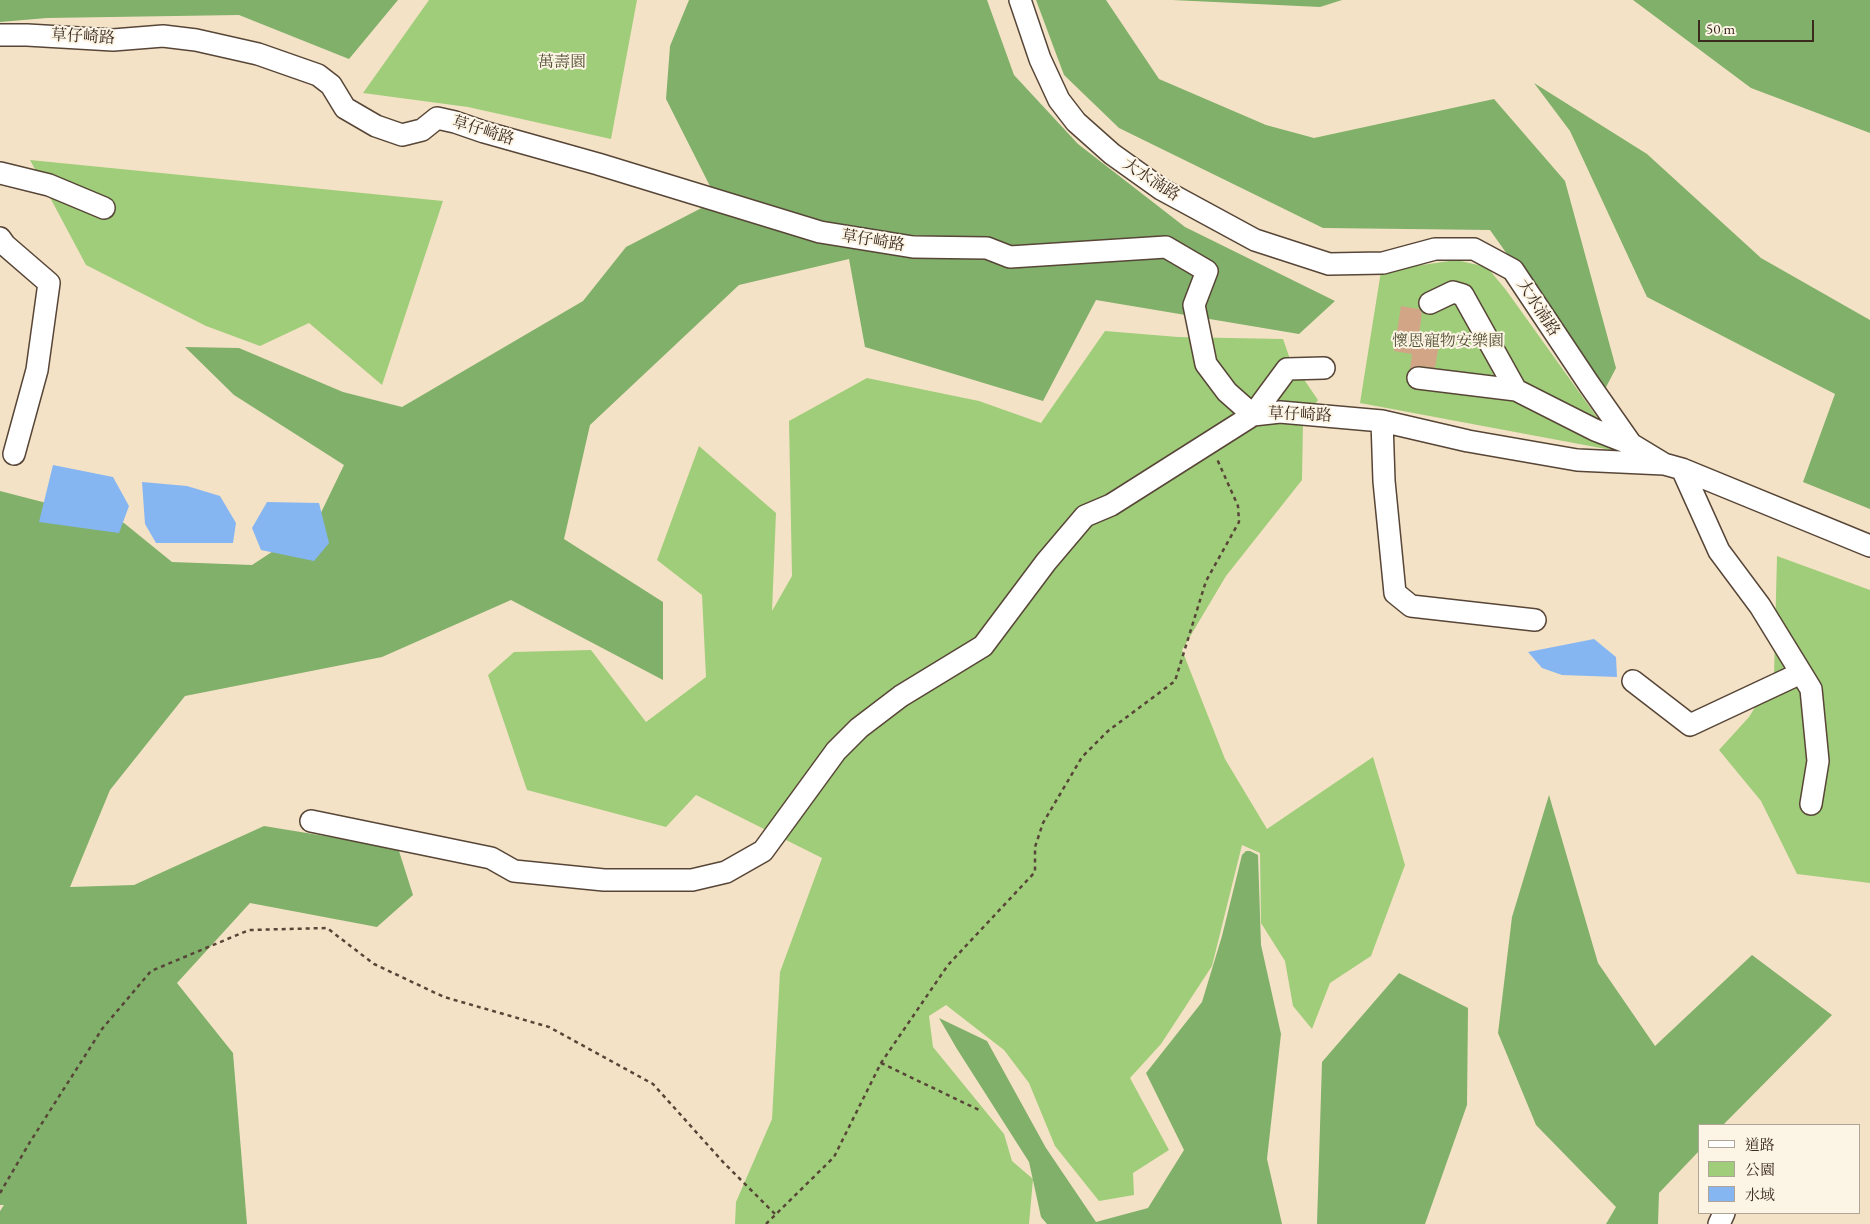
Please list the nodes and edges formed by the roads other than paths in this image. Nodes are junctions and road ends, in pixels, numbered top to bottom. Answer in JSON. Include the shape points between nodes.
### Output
{"nodes":[{"id":1,"x":1020,"y":0,"type":"edge"},
{"id":2,"x":0,"y":35,"type":"edge"},
{"id":3,"x":0,"y":173,"type":"edge"},
{"id":4,"x":104,"y":208,"type":"dead end"},
{"id":5,"x":0,"y":238,"type":"edge"},
{"id":6,"x":1430,"y":303,"type":"dead end"},
{"id":7,"x":1324,"y":368,"type":"dead end"},
{"id":8,"x":1418,"y":378,"type":"dead end"},
{"id":9,"x":1516,"y":390,"type":"junction"},
{"id":10,"x":1253,"y":414,"type":"junction"},
{"id":11,"x":1382,"y":421,"type":"junction"},
{"id":12,"x":1631,"y":444,"type":"junction"},
{"id":13,"x":14,"y":454,"type":"dead end"},
{"id":14,"x":1673,"y":467,"type":"junction"},
{"id":15,"x":1870,"y":546,"type":"edge"},
{"id":16,"x":1535,"y":620,"type":"dead end"},
{"id":17,"x":1801,"y":673,"type":"junction"},
{"id":18,"x":1633,"y":681,"type":"dead end"},
{"id":19,"x":1811,"y":804,"type":"dead end"},
{"id":20,"x":311,"y":821,"type":"dead end"}],
"edges":[{"from":1,"to":12,"type":"street","name":"大水湳路","via":[[1040,59],[1064,107],[1112,154],[1169,194],[1255,240],[1330,264],[1383,263],[1435,249],[1474,249],[1513,270]]},
{"from":2,"to":10,"type":"street","name":"草仔崎路","via":[[113,40],[163,36],[258,54],[318,74],[331,85],[345,108],[376,126],[402,135],[422,130],[437,118],[455,122],[820,232],[914,247],[988,248],[1010,257],[1166,247],[1207,271],[1194,305],[1206,364],[1227,392]]},
{"from":3,"to":4,"type":"street","via":[[49,186]]},
{"from":5,"to":13,"type":"street","via":[[50,283],[36,370]]},
{"from":6,"to":9,"type":"street","via":[[1453,292],[1463,294]]},
{"from":7,"to":10,"type":"street","via":[[1287,369]]},
{"from":8,"to":9,"type":"street"},
{"from":9,"to":12,"type":"street","via":[[1595,430]]},
{"from":10,"to":11,"type":"street","name":"草仔崎路","via":[[1280,412]]},
{"from":10,"to":20,"type":"street","via":[[1111,505],[1085,516],[1046,562],[984,646],[902,696],[859,728],[836,751],[763,851],[726,872],[692,880],[604,880],[514,871],[491,858]]},
{"from":11,"to":14,"type":"street","name":"草仔崎路","via":[[1468,441],[1577,460]]},
{"from":11,"to":16,"type":"street","via":[[1384,481],[1395,593],[1412,606]]},
{"from":12,"to":14,"type":"street","name":"大水湳路"},
{"from":14,"to":15,"type":"street","name":"大水湳路"},
{"from":14,"to":17,"type":"street","via":[[1719,551],[1760,606]]},
{"from":17,"to":18,"type":"street","via":[[1690,724]]},
{"from":17,"to":19,"type":"street","via":[[1811,690],[1818,761]]}]}
